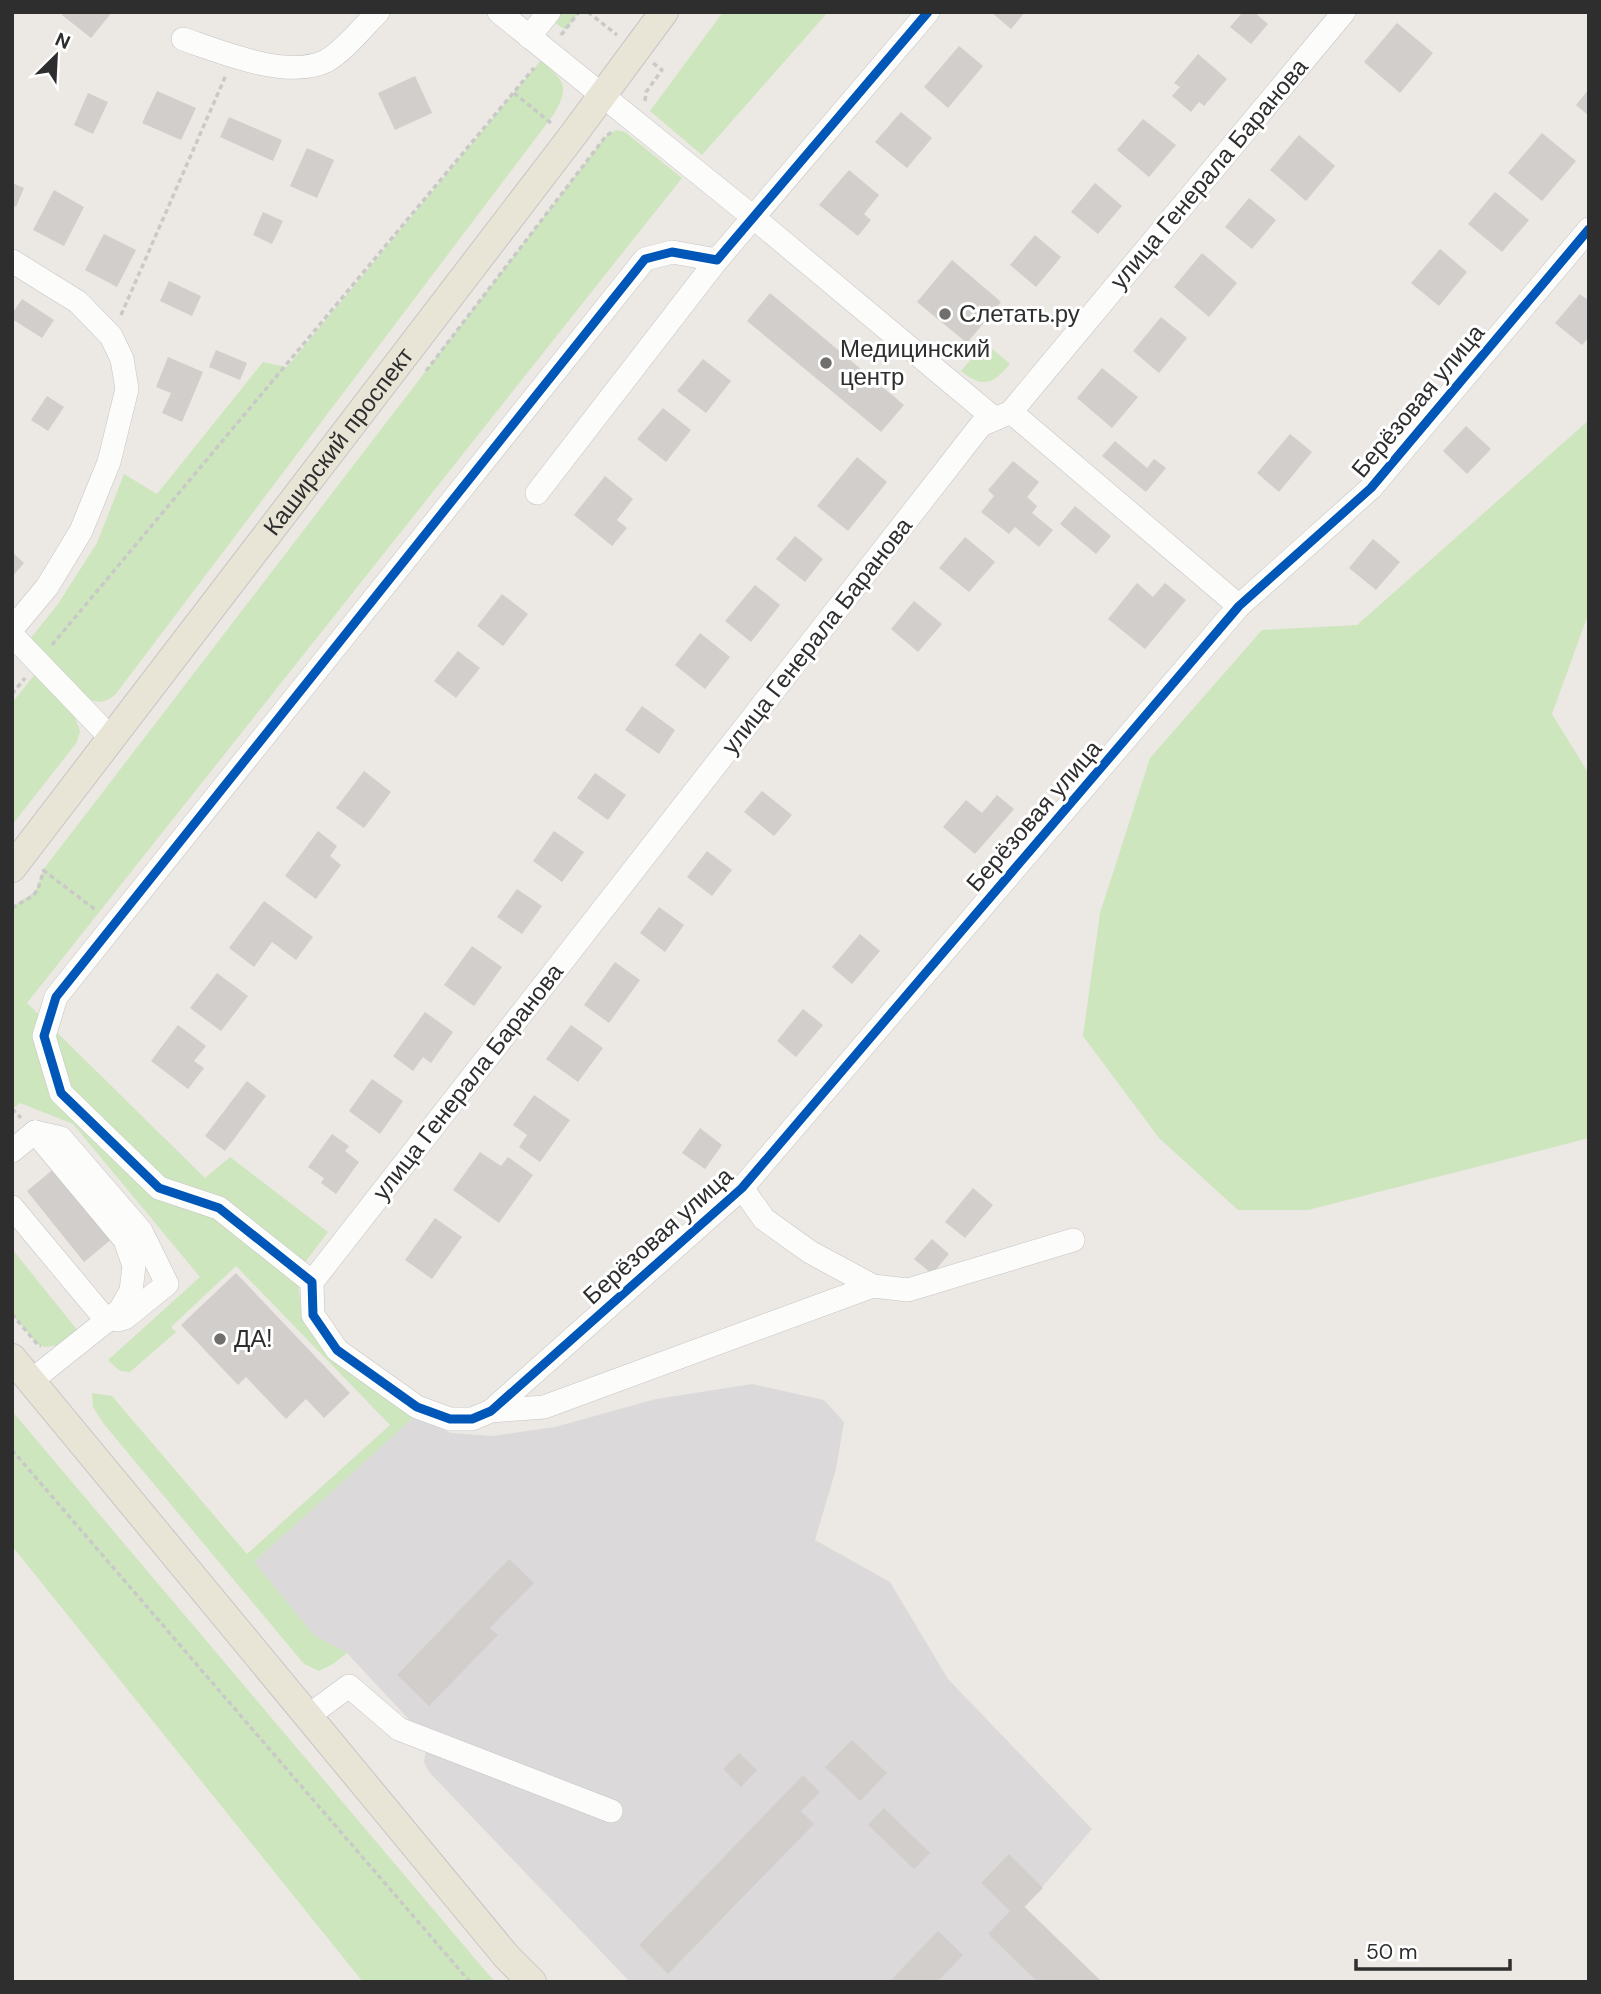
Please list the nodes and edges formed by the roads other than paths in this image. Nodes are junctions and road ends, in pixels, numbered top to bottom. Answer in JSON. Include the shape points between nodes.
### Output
{"nodes":[{"id":1,"x":378,"y":12,"type":"edge"},
{"id":2,"x":499,"y":12,"type":"edge"},
{"id":3,"x":549,"y":12,"type":"edge"},
{"id":4,"x":664,"y":12,"type":"edge"},
{"id":5,"x":928,"y":12,"type":"edge"},
{"id":6,"x":1344,"y":12,"type":"edge"},
{"id":7,"x":529,"y":37,"type":"junction"},
{"id":8,"x":183,"y":39,"type":"dead end"},
{"id":9,"x":601,"y":95,"type":"junction"},
{"id":10,"x":753,"y":217,"type":"junction"},
{"id":11,"x":1589,"y":229,"type":"edge"},
{"id":12,"x":717,"y":260,"type":"junction"},
{"id":13,"x":12,"y":261,"type":"edge"},
{"id":14,"x":1003,"y":415,"type":"junction"},
{"id":15,"x":537,"y":493,"type":"dead end"},
{"id":16,"x":1239,"y":606,"type":"junction"},
{"id":17,"x":12,"y":632,"type":"edge"},
{"id":18,"x":111,"y":738,"type":"junction"},
{"id":19,"x":12,"y":868,"type":"edge"},
{"id":20,"x":35,"y":1132,"type":"junction"},
{"id":21,"x":12,"y":1151,"type":"edge"},
{"id":22,"x":742,"y":1188,"type":"junction"},
{"id":23,"x":12,"y":1207,"type":"edge"},
{"id":24,"x":1073,"y":1240,"type":"dead end"},
{"id":25,"x":312,"y":1282,"type":"junction"},
{"id":26,"x":873,"y":1286,"type":"junction"},
{"id":27,"x":107,"y":1321,"type":"junction"},
{"id":28,"x":12,"y":1358,"type":"edge"},
{"id":29,"x":31,"y":1381,"type":"junction"},
{"id":30,"x":491,"y":1411,"type":"junction"},
{"id":31,"x":308,"y":1716,"type":"junction"},
{"id":32,"x":611,"y":1811,"type":"dead end"},
{"id":33,"x":532,"y":1982,"type":"edge"}],
"edges":[{"from":1,"to":8,"type":"street","via":[[329,60],[308,68],[251,62]]},
{"from":2,"to":7,"type":"street"},
{"from":3,"to":7,"type":"street"},
{"from":4,"to":9,"type":"main road","name":"Каширский проспект"},
{"from":5,"to":10,"type":"street"},
{"from":6,"to":14,"type":"street","name":"улица Генерала Баранова"},
{"from":7,"to":9,"type":"street"},
{"from":9,"to":10,"type":"street"},
{"from":9,"to":18,"type":"main road","name":"Каширский проспект"},
{"from":10,"to":12,"type":"street"},
{"from":10,"to":14,"type":"street"},
{"from":11,"to":16,"type":"street","name":"Берёзовая улица","via":[[1371,488]]},
{"from":12,"to":15,"type":"street"},
{"from":12,"to":25,"type":"street","via":[[672,252],[645,259],[56,997],[44,1036],[61,1093],[159,1188],[219,1208]]},
{"from":13,"to":17,"type":"street","via":[[78,302],[111,336],[122,359],[127,389],[109,462],[81,531],[47,587]]},
{"from":14,"to":16,"type":"street"},
{"from":14,"to":25,"type":"street","name":"улица Генерала Баранова","via":[[981,425]]},
{"from":16,"to":22,"type":"street","name":"Берёзовая улица"},
{"from":17,"to":18,"type":"street"},
{"from":18,"to":19,"type":"main road","name":"Каширский проспект"},
{"from":20,"to":21,"type":"street"},
{"from":20,"to":27,"type":"street","via":[[125,1240],[134,1266],[131,1291]]},
{"from":20,"to":27,"type":"street","via":[[61,1138],[141,1231],[167,1283],[125,1318]]},
{"from":22,"to":26,"type":"street","via":[[764,1219],[810,1252]]},
{"from":22,"to":30,"type":"street","name":"Берёзовая улица"},
{"from":23,"to":27,"type":"street"},
{"from":24,"to":26,"type":"street","via":[[908,1290]]},
{"from":25,"to":30,"type":"street","via":[[313,1315],[337,1350],[417,1407],[450,1419],[472,1419]]},
{"from":26,"to":30,"type":"street","via":[[544,1407]]},
{"from":27,"to":29,"type":"street"},
{"from":28,"to":29,"type":"main road"},
{"from":29,"to":31,"type":"main road"},
{"from":31,"to":32,"type":"street","via":[[349,1686],[399,1729]]},
{"from":31,"to":33,"type":"main road"}]}
